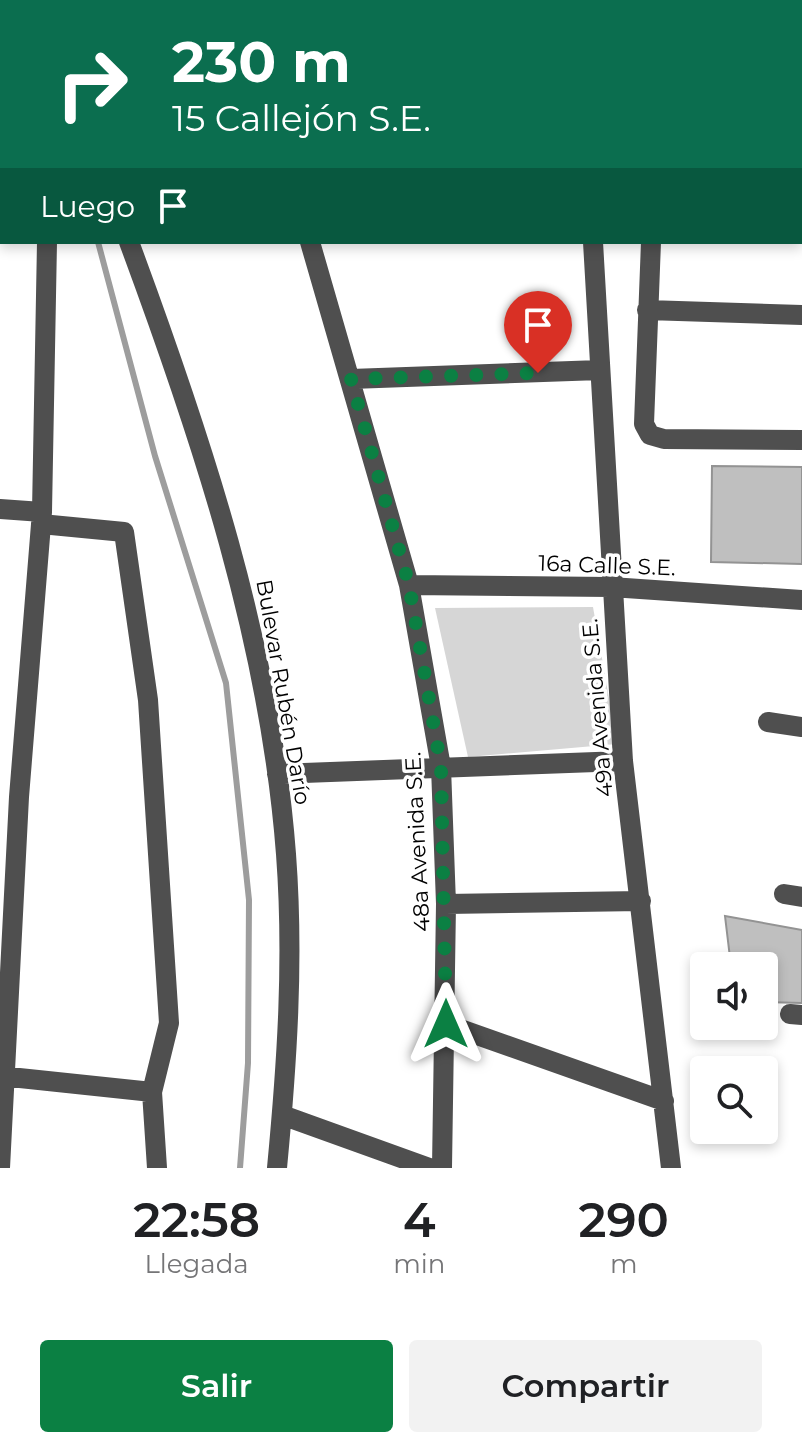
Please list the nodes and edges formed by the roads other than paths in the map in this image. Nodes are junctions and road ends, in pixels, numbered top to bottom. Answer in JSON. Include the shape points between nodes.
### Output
{"nodes":[{"id":1,"x":47,"y":244,"type":"edge"},
{"id":2,"x":130,"y":244,"type":"edge"},
{"id":3,"x":311,"y":244,"type":"edge"},
{"id":4,"x":593,"y":244,"type":"edge"},
{"id":5,"x":651,"y":244,"type":"edge"},
{"id":6,"x":647,"y":310,"type":"junction"},
{"id":7,"x":802,"y":315,"type":"edge"},
{"id":8,"x":600,"y":370,"type":"junction"},
{"id":9,"x":351,"y":379,"type":"junction"},
{"id":10,"x":802,"y":440,"type":"edge"},
{"id":11,"x":0,"y":509,"type":"edge"},
{"id":12,"x":41,"y":518,"type":"junction"},
{"id":13,"x":409,"y":585,"type":"junction"},
{"id":14,"x":611,"y":587,"type":"junction"},
{"id":15,"x":802,"y":600,"type":"edge"},
{"id":16,"x":768,"y":722,"type":"dead end"},
{"id":17,"x":802,"y":727,"type":"edge"},
{"id":18,"x":623,"y":761,"type":"junction"},
{"id":19,"x":441,"y":767,"type":"junction"},
{"id":20,"x":277,"y":774,"type":"junction"},
{"id":21,"x":10,"y":796,"type":"edge"},
{"id":22,"x":641,"y":901,"type":"junction"},
{"id":23,"x":446,"y":904,"type":"junction"},
{"id":24,"x":446,"y":1024,"type":"junction"},
{"id":25,"x":3,"y":1076,"type":"edge"},
{"id":26,"x":152,"y":1092,"type":"junction"},
{"id":27,"x":664,"y":1101,"type":"junction"},
{"id":28,"x":282,"y":1115,"type":"junction"},
{"id":29,"x":0,"y":1168,"type":"edge"},
{"id":30,"x":157,"y":1168,"type":"edge"},
{"id":31,"x":277,"y":1168,"type":"edge"},
{"id":32,"x":429,"y":1168,"type":"edge"},
{"id":33,"x":442,"y":1168,"type":"edge"},
{"id":34,"x":671,"y":1168,"type":"edge"}],
"edges":[{"from":1,"to":12,"type":"street"},
{"from":2,"to":20,"type":"street","name":"Bulevar Rubén Darío","via":[[170,351],[235,561]]},
{"from":3,"to":9,"type":"street","name":"48a Avenida S.E."},
{"from":4,"to":8,"type":"street","name":"49a Avenida S.E."},
{"from":5,"to":6,"type":"street"},
{"from":6,"to":7,"type":"street"},
{"from":6,"to":10,"type":"street","via":[[644,424],[650,435]]},
{"from":8,"to":9,"type":"street"},
{"from":8,"to":14,"type":"street","name":"49a Avenida S.E."},
{"from":9,"to":13,"type":"street","name":"48a Avenida S.E."},
{"from":11,"to":12,"type":"street"},
{"from":12,"to":21,"type":"street"},
{"from":12,"to":26,"type":"street","via":[[124,532],[148,700],[169,1023]]},
{"from":13,"to":14,"type":"street","name":"16a Calle S.E."},
{"from":13,"to":19,"type":"street","name":"48a Avenida S.E."},
{"from":14,"to":15,"type":"street","name":"16a Calle S.E."},
{"from":14,"to":18,"type":"street","name":"49a Avenida S.E."},
{"from":16,"to":17,"type":"street"},
{"from":18,"to":19,"type":"street"},
{"from":18,"to":22,"type":"street","name":"49a Avenida S.E."},
{"from":19,"to":20,"type":"street"},
{"from":19,"to":23,"type":"street","name":"48a Avenida S.E."},
{"from":20,"to":28,"type":"street","name":"Bulevar Rubén Darío","via":[[291,959]]},
{"from":21,"to":25,"type":"street"},
{"from":22,"to":23,"type":"street"},
{"from":22,"to":27,"type":"street","name":"49a Avenida S.E."},
{"from":23,"to":24,"type":"street","name":"48a Avenida S.E."},
{"from":24,"to":27,"type":"street"},
{"from":24,"to":33,"type":"street","name":"48a Avenida S.E."},
{"from":25,"to":26,"type":"street"},
{"from":25,"to":29,"type":"street"},
{"from":26,"to":30,"type":"street"},
{"from":27,"to":34,"type":"street","name":"49a Avenida S.E."},
{"from":28,"to":31,"type":"street","name":"Bulevar Rubén Darío"},
{"from":28,"to":32,"type":"street"}]}
